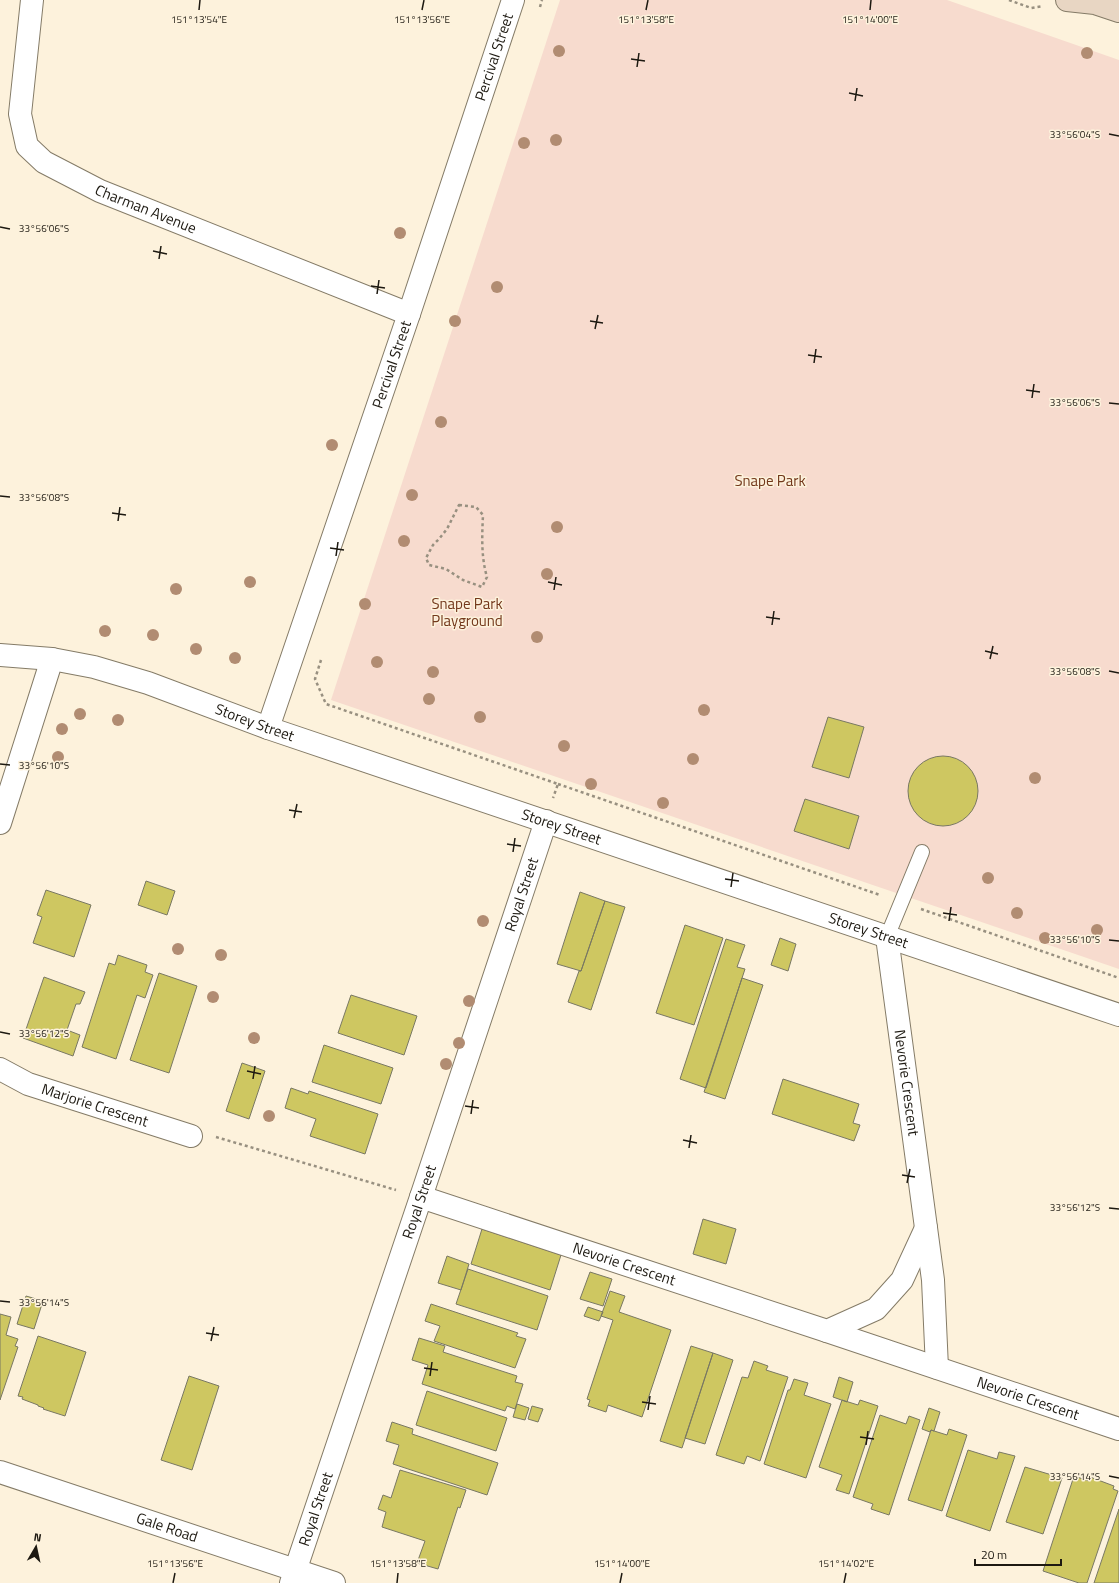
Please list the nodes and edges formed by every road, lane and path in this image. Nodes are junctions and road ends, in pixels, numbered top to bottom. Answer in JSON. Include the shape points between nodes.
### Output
{"nodes":[{"id":1,"x":32,"y":0,"type":"edge"},
{"id":2,"x":513,"y":0,"type":"edge"},
{"id":3,"x":542,"y":0,"type":"edge"},
{"id":4,"x":1009,"y":0,"type":"edge"},
{"id":5,"x":1067,"y":0,"type":"edge"},
{"id":6,"x":1093,"y":2,"type":"edge"},
{"id":7,"x":1042,"y":6,"type":"dead end"},
{"id":8,"x":540,"y":8,"type":"dead end"},
{"id":9,"x":1119,"y":11,"type":"edge"},
{"id":10,"x":409,"y":314,"type":"junction"},
{"id":11,"x":483,"y":550,"type":"joint"},
{"id":12,"x":0,"y":655,"type":"edge"},
{"id":13,"x":322,"y":656,"type":"dead end"},
{"id":14,"x":52,"y":660,"type":"junction"},
{"id":15,"x":268,"y":728,"type":"junction"},
{"id":16,"x":558,"y":784,"type":"junction"},
{"id":17,"x":546,"y":821,"type":"junction"},
{"id":18,"x":0,"y":823,"type":"edge"},
{"id":19,"x":922,"y":852,"type":"dead end"},
{"id":20,"x":902,"y":903,"type":"junction"},
{"id":21,"x":887,"y":937,"type":"junction"},
{"id":22,"x":1119,"y":978,"type":"edge"},
{"id":23,"x":1119,"y":1015,"type":"edge"},
{"id":24,"x":0,"y":1069,"type":"edge"},
{"id":25,"x":187,"y":1135,"type":"joint"},
{"id":26,"x":421,"y":1197,"type":"junction"},
{"id":27,"x":926,"y":1228,"type":"junction"},
{"id":28,"x":827,"y":1331,"type":"junction"},
{"id":29,"x":938,"y":1368,"type":"junction"},
{"id":30,"x":1119,"y":1429,"type":"edge"},
{"id":31,"x":0,"y":1472,"type":"edge"},
{"id":32,"x":293,"y":1576,"type":"edge"},
{"id":33,"x":334,"y":1583,"type":"edge"}],
"edges":[{"from":1,"to":10,"type":"street","name":"Charman Avenue","via":[[20,114],[27,146],[44,162],[100,191]]},
{"from":2,"to":10,"type":"street","name":"Percival Street"},
{"from":3,"to":8,"type":"path"},
{"from":4,"to":7,"type":"path","via":[[1031,8]]},
{"from":5,"to":6,"type":"street"},
{"from":6,"to":9,"type":"street"},
{"from":10,"to":15,"type":"street","name":"Percival Street"},
{"from":11,"to":11,"type":"path","via":[[484,515],[476,507],[459,505],[447,529],[426,558],[428,565],[446,569],[463,580],[482,586],[487,577]]},
{"from":12,"to":14,"type":"street","name":"Storey Street"},
{"from":13,"to":16,"type":"path","via":[[315,679],[326,704]]},
{"from":14,"to":15,"type":"street","name":"Storey Street","via":[[94,667],[148,683]]},
{"from":14,"to":18,"type":"street"},
{"from":15,"to":17,"type":"street","name":"Storey Street"},
{"from":16,"to":17,"type":"path"},
{"from":16,"to":20,"type":"path"},
{"from":17,"to":21,"type":"street","name":"Storey Street"},
{"from":17,"to":26,"type":"street","name":"Royal Street"},
{"from":19,"to":20,"type":"lane"},
{"from":20,"to":21,"type":"lane"},
{"from":20,"to":22,"type":"path"},
{"from":21,"to":23,"type":"street","name":"Storey Street"},
{"from":21,"to":27,"type":"street","name":"Nevorie Crescent"},
{"from":24,"to":25,"type":"street","name":"Marjorie Crescent","via":[[28,1084]]},
{"from":25,"to":26,"type":"path","via":[[219,1138]]},
{"from":26,"to":28,"type":"street","name":"Nevorie Crescent"},
{"from":26,"to":32,"type":"street","name":"Royal Street"},
{"from":27,"to":28,"type":"street","via":[[902,1280],[876,1309]]},
{"from":27,"to":29,"type":"street","name":"Nevorie Crescent","via":[[934,1287]]},
{"from":28,"to":29,"type":"street","name":"Nevorie Crescent"},
{"from":29,"to":30,"type":"street","name":"Nevorie Crescent"},
{"from":31,"to":32,"type":"street","name":"Gale Road"},
{"from":32,"to":33,"type":"street","name":"Gale Road"}]}
